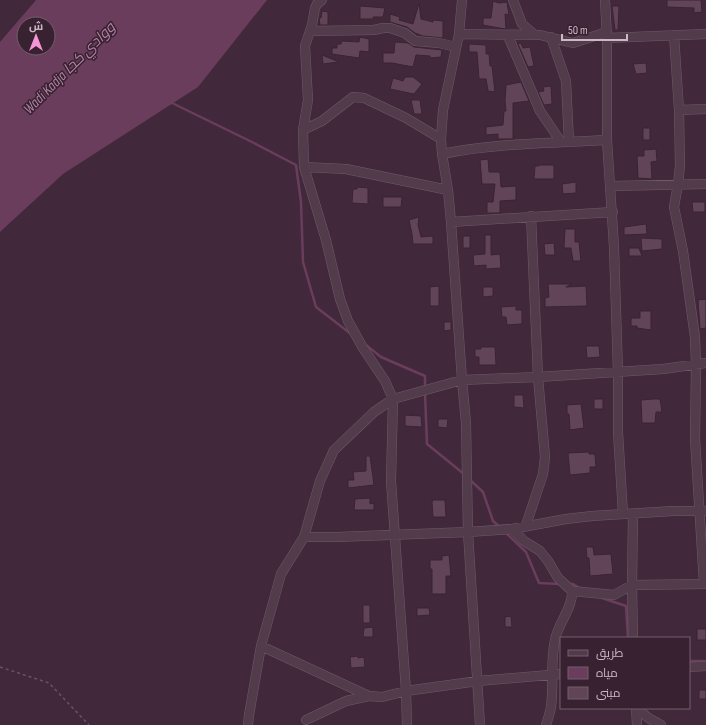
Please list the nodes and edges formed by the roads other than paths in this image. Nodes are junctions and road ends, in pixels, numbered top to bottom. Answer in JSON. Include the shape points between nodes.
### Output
{"nodes":[{"id":1,"x":322,"y":0,"type":"edge"},
{"id":2,"x":462,"y":0,"type":"edge"},
{"id":3,"x":512,"y":0,"type":"edge"},
{"id":4,"x":605,"y":0,"type":"edge"},
{"id":5,"x":310,"y":31,"type":"junction"},
{"id":6,"x":458,"y":34,"type":"junction"},
{"id":7,"x":706,"y":34,"type":"edge"},
{"id":8,"x":535,"y":35,"type":"junction"},
{"id":9,"x":607,"y":35,"type":"junction"},
{"id":10,"x":674,"y":35,"type":"junction"},
{"id":11,"x":508,"y":36,"type":"junction"},
{"id":12,"x":551,"y":37,"type":"junction"},
{"id":13,"x":456,"y":47,"type":"junction"},
{"id":14,"x":706,"y":109,"type":"edge"},
{"id":15,"x":679,"y":110,"type":"junction"},
{"id":16,"x":303,"y":130,"type":"junction"},
{"id":17,"x":441,"y":139,"type":"junction"},
{"id":18,"x":607,"y":140,"type":"junction"},
{"id":19,"x":565,"y":142,"type":"junction"},
{"id":20,"x":442,"y":154,"type":"junction"},
{"id":21,"x":304,"y":167,"type":"junction"},
{"id":22,"x":678,"y":184,"type":"junction"},
{"id":23,"x":706,"y":184,"type":"edge"},
{"id":24,"x":611,"y":186,"type":"junction"},
{"id":25,"x":448,"y":190,"type":"junction"},
{"id":26,"x":613,"y":212,"type":"junction"},
{"id":27,"x":531,"y":216,"type":"junction"},
{"id":28,"x":452,"y":222,"type":"junction"},
{"id":29,"x":706,"y":363,"type":"edge"},
{"id":30,"x":696,"y":365,"type":"junction"},
{"id":31,"x":618,"y":372,"type":"junction"},
{"id":32,"x":538,"y":377,"type":"junction"},
{"id":33,"x":462,"y":380,"type":"junction"},
{"id":34,"x":393,"y":398,"type":"junction"},
{"id":35,"x":702,"y":511,"type":"edge"},
{"id":36,"x":623,"y":514,"type":"junction"},
{"id":37,"x":633,"y":514,"type":"junction"},
{"id":38,"x":526,"y":525,"type":"junction"},
{"id":39,"x":512,"y":529,"type":"junction"},
{"id":40,"x":468,"y":532,"type":"junction"},
{"id":41,"x":396,"y":534,"type":"junction"},
{"id":42,"x":304,"y":537,"type":"junction"},
{"id":43,"x":705,"y":584,"type":"edge"},
{"id":44,"x":632,"y":585,"type":"junction"},
{"id":45,"x":572,"y":591,"type":"junction"},
{"id":46,"x":633,"y":637,"type":"edge"},
{"id":47,"x":261,"y":646,"type":"junction"},
{"id":48,"x":706,"y":666,"type":"edge"},
{"id":49,"x":690,"y":667,"type":"edge"},
{"id":50,"x":556,"y":674,"type":"edge"},
{"id":51,"x":478,"y":681,"type":"junction"},
{"id":52,"x":406,"y":691,"type":"junction"},
{"id":53,"x":369,"y":696,"type":"junction"},
{"id":54,"x":636,"y":709,"type":"edge"},
{"id":55,"x":637,"y":709,"type":"edge"},
{"id":56,"x":306,"y":720,"type":"dead end"},
{"id":57,"x":248,"y":725,"type":"edge"},
{"id":58,"x":407,"y":725,"type":"edge"},
{"id":59,"x":480,"y":725,"type":"edge"},
{"id":60,"x":546,"y":725,"type":"edge"},
{"id":61,"x":637,"y":725,"type":"edge"},
{"id":62,"x":661,"y":725,"type":"edge"}],
"edges":[{"from":1,"to":5,"type":"street","via":[[315,8]]},
{"from":2,"to":6,"type":"street"},
{"from":3,"to":8,"type":"street","via":[[522,24]]},
{"from":4,"to":9,"type":"street"},
{"from":5,"to":13,"type":"street","via":[[383,28],[401,31],[415,41]]},
{"from":5,"to":16,"type":"street","via":[[305,46],[308,100]]},
{"from":6,"to":11,"type":"street"},
{"from":6,"to":13,"type":"street"},
{"from":7,"to":10,"type":"street"},
{"from":8,"to":11,"type":"street"},
{"from":8,"to":12,"type":"street"},
{"from":9,"to":10,"type":"street"},
{"from":9,"to":12,"type":"street","via":[[573,43]]},
{"from":9,"to":18,"type":"street"},
{"from":10,"to":15,"type":"street"},
{"from":11,"to":19,"type":"street","via":[[540,111]]},
{"from":12,"to":19,"type":"street","via":[[566,81]]},
{"from":13,"to":17,"type":"street","via":[[443,110]]},
{"from":14,"to":15,"type":"street"},
{"from":15,"to":22,"type":"street"},
{"from":16,"to":17,"type":"street","via":[[327,117],[353,97],[359,97],[406,118]]},
{"from":16,"to":21,"type":"street"},
{"from":17,"to":20,"type":"street"},
{"from":18,"to":19,"type":"street"},
{"from":18,"to":24,"type":"street"},
{"from":19,"to":20,"type":"street","via":[[468,149]]},
{"from":20,"to":25,"type":"street"},
{"from":21,"to":25,"type":"street","via":[[346,169]]},
{"from":21,"to":34,"type":"street","via":[[348,321]]},
{"from":22,"to":23,"type":"street"},
{"from":22,"to":24,"type":"street"},
{"from":22,"to":30,"type":"street","via":[[674,207],[695,337]]},
{"from":24,"to":26,"type":"street"},
{"from":25,"to":28,"type":"street"},
{"from":26,"to":27,"type":"street"},
{"from":26,"to":31,"type":"street"},
{"from":27,"to":28,"type":"street"},
{"from":27,"to":32,"type":"street"},
{"from":28,"to":33,"type":"street"},
{"from":29,"to":30,"type":"street"},
{"from":30,"to":31,"type":"street"},
{"from":30,"to":35,"type":"street","via":[[695,439]]},
{"from":31,"to":32,"type":"street"},
{"from":31,"to":36,"type":"street","via":[[618,432]]},
{"from":32,"to":33,"type":"street"},
{"from":32,"to":38,"type":"street","via":[[545,457],[543,474]]},
{"from":33,"to":34,"type":"street"},
{"from":33,"to":40,"type":"street","via":[[466,423]]},
{"from":34,"to":41,"type":"street","via":[[391,481]]},
{"from":34,"to":42,"type":"street","via":[[374,412],[334,450],[320,481]]},
{"from":35,"to":37,"type":"street"},
{"from":35,"to":43,"type":"street"},
{"from":36,"to":37,"type":"street"},
{"from":36,"to":38,"type":"street"},
{"from":37,"to":44,"type":"street"},
{"from":38,"to":39,"type":"street"},
{"from":39,"to":40,"type":"street"},
{"from":39,"to":45,"type":"street","via":[[524,541],[540,551],[558,578]]},
{"from":40,"to":41,"type":"street"},
{"from":40,"to":51,"type":"street"},
{"from":41,"to":42,"type":"street"},
{"from":41,"to":52,"type":"street"},
{"from":42,"to":47,"type":"street","via":[[281,574]]},
{"from":43,"to":44,"type":"street"},
{"from":44,"to":45,"type":"street","via":[[614,595]]},
{"from":44,"to":46,"type":"street"},
{"from":45,"to":50,"type":"street","via":[[571,602],[555,638],[552,659]]},
{"from":47,"to":53,"type":"street"},
{"from":47,"to":57,"type":"street"},
{"from":48,"to":49,"type":"street"},
{"from":50,"to":51,"type":"street"},
{"from":50,"to":60,"type":"street"},
{"from":51,"to":52,"type":"street"},
{"from":51,"to":59,"type":"street"},
{"from":52,"to":53,"type":"street","via":[[382,697]]},
{"from":52,"to":58,"type":"street"},
{"from":53,"to":56,"type":"street","via":[[346,701]]},
{"from":54,"to":61,"type":"street"},
{"from":55,"to":62,"type":"street"}]}
